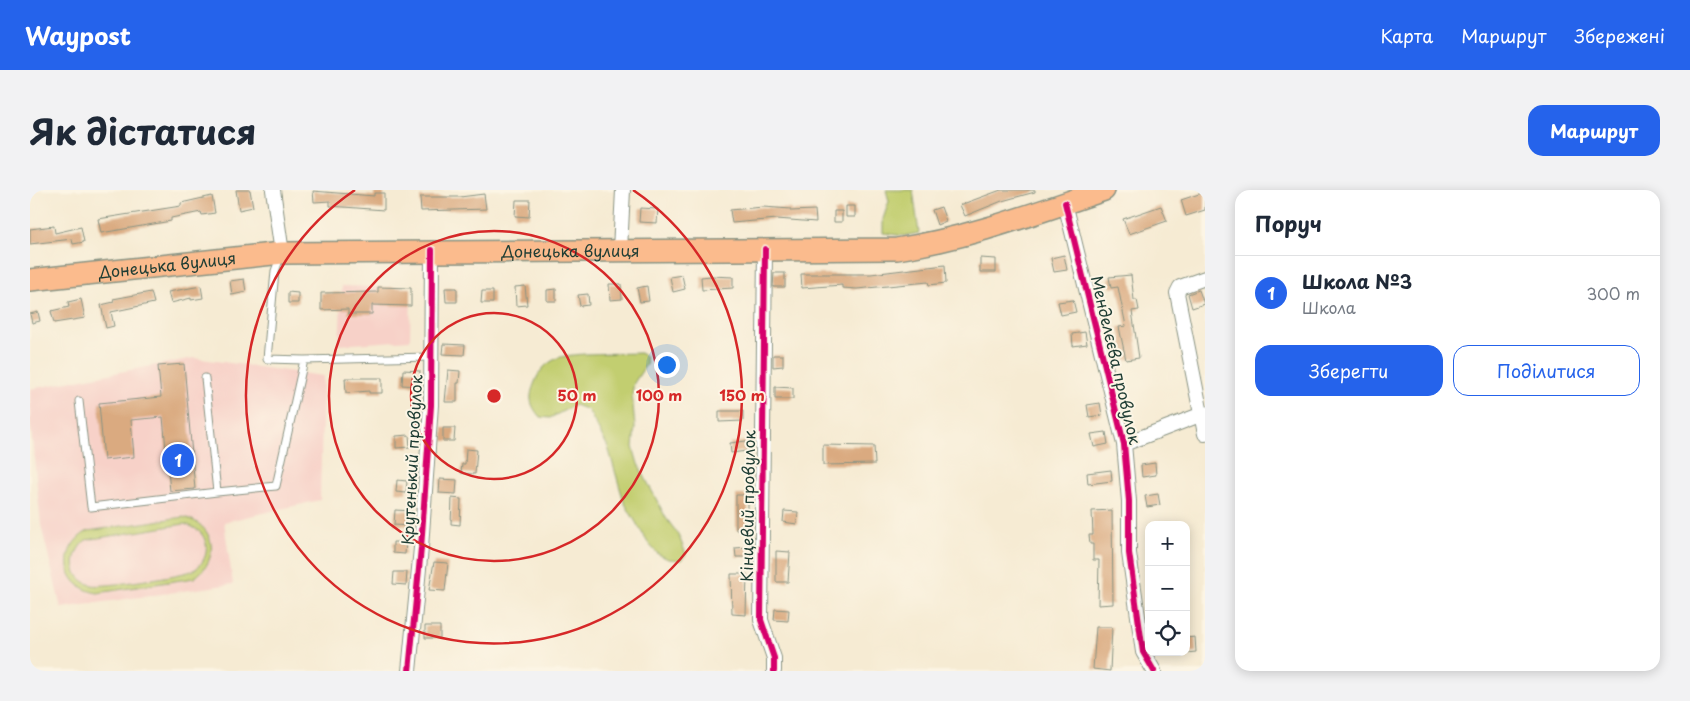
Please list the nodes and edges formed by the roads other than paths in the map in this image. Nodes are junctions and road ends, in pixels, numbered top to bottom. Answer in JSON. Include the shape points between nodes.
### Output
{"nodes":[{"id":1,"x":273,"y":190,"type":"edge"},
{"id":2,"x":623,"y":190,"type":"edge"},
{"id":3,"x":1104,"y":190,"type":"edge"},
{"id":4,"x":1065,"y":203,"type":"junction"},
{"id":5,"x":765,"y":249,"type":"junction"},
{"id":6,"x":432,"y":250,"type":"junction"},
{"id":7,"x":620,"y":250,"type":"junction"},
{"id":8,"x":282,"y":253,"type":"junction"},
{"id":9,"x":1205,"y":278,"type":"edge"},
{"id":10,"x":30,"y":280,"type":"edge"},
{"id":11,"x":430,"y":357,"type":"junction"},
{"id":12,"x":304,"y":360,"type":"junction"},
{"id":13,"x":205,"y":378,"type":"dead end"},
{"id":14,"x":79,"y":400,"type":"dead end"},
{"id":15,"x":1202,"y":414,"type":"edge"},
{"id":16,"x":1205,"y":434,"type":"edge"},
{"id":17,"x":1124,"y":444,"type":"junction"},
{"id":18,"x":217,"y":492,"type":"junction"},
{"id":19,"x":409,"y":671,"type":"edge"},
{"id":20,"x":774,"y":671,"type":"edge"},
{"id":21,"x":1154,"y":671,"type":"edge"}],
"edges":[{"from":1,"to":8,"type":"street"},
{"from":2,"to":7,"type":"street"},
{"from":3,"to":4,"type":"main road","name":"Донецька вулиця"},
{"from":4,"to":5,"type":"main road","name":"Донецька вулиця","via":[[938,243],[897,249]]},
{"from":4,"to":17,"type":"street","name":"Менделєєва провулок"},
{"from":5,"to":7,"type":"main road","name":"Донецька вулиця"},
{"from":5,"to":20,"type":"street","name":"Кінцевий провулок","via":[[761,620],[774,658]]},
{"from":6,"to":7,"type":"main road","name":"Донецька вулиця"},
{"from":6,"to":8,"type":"main road","name":"Донецька вулиця"},
{"from":6,"to":11,"type":"street","name":"Крутенький провулок"},
{"from":8,"to":10,"type":"main road","name":"Донецька вулиця"},
{"from":8,"to":12,"type":"lane","via":[[275,271],[267,359]]},
{"from":9,"to":15,"type":"street","via":[[1180,287],[1177,293]]},
{"from":11,"to":12,"type":"lane"},
{"from":11,"to":19,"type":"street","name":"Крутенький провулок","via":[[431,405]]},
{"from":12,"to":18,"type":"lane","via":[[276,486]]},
{"from":13,"to":18,"type":"lane"},
{"from":14,"to":18,"type":"lane","via":[[91,507]]},
{"from":15,"to":16,"type":"street"},
{"from":15,"to":17,"type":"street"},
{"from":17,"to":21,"type":"street","name":"Менделєєва провулок","via":[[1129,553],[1143,652]]}]}
